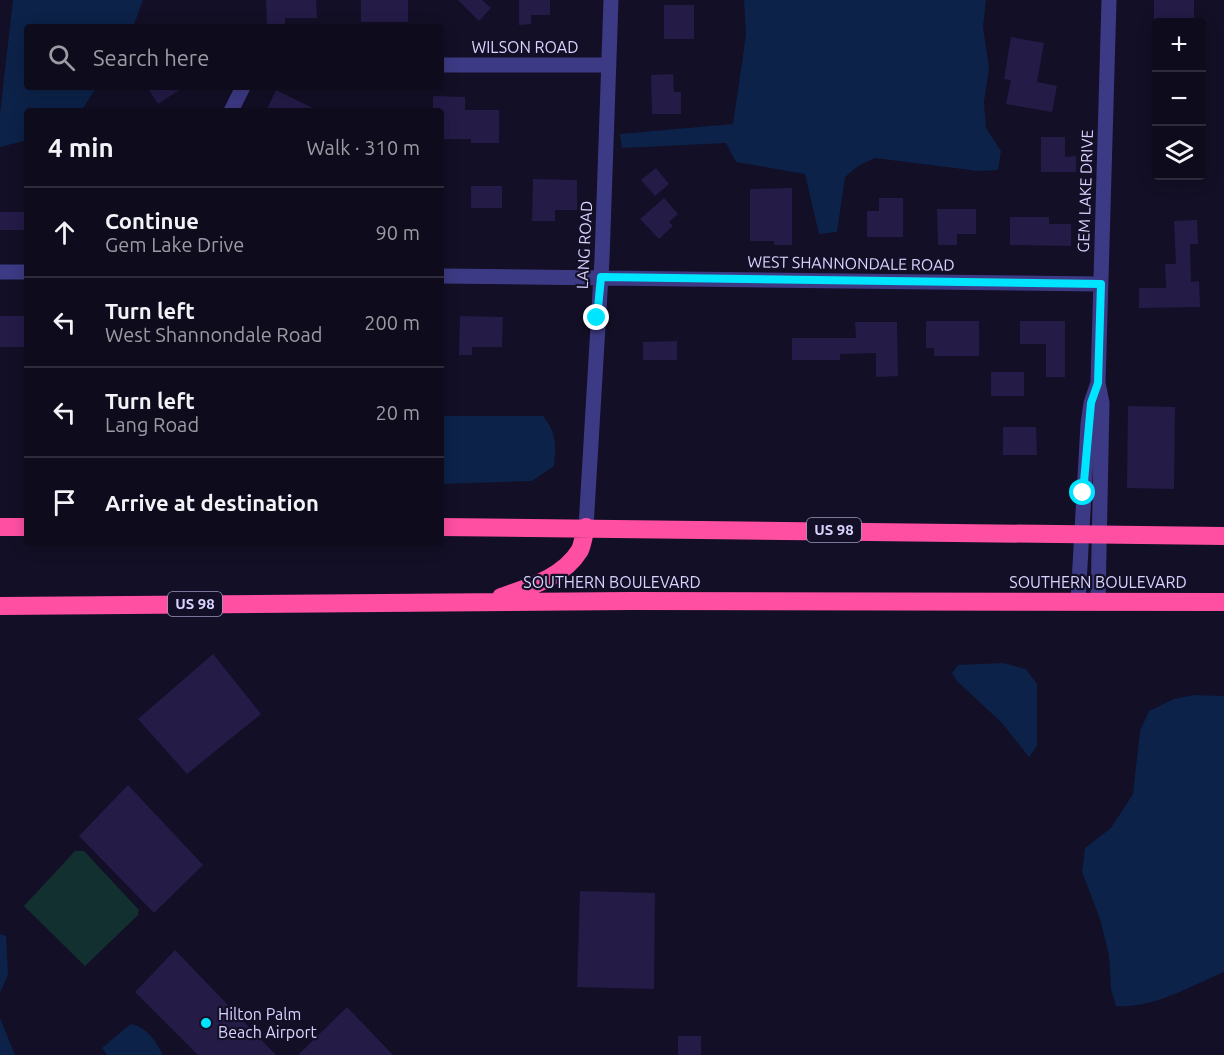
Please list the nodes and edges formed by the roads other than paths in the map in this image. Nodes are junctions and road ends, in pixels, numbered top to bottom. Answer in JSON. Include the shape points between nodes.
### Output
{"nodes":[{"id":1,"x":611,"y":0,"type":"edge"},
{"id":2,"x":1109,"y":0,"type":"edge"},
{"id":3,"x":444,"y":65,"type":"edge"},
{"id":4,"x":609,"y":65,"type":"junction"},
{"id":5,"x":242,"y":90,"type":"edge"},
{"id":6,"x":232,"y":108,"type":"edge"},
{"id":7,"x":0,"y":272,"type":"edge"},
{"id":8,"x":24,"y":272,"type":"edge"},
{"id":9,"x":444,"y":276,"type":"edge"},
{"id":10,"x":601,"y":277,"type":"junction"},
{"id":11,"x":1101,"y":284,"type":"junction"},
{"id":12,"x":0,"y":527,"type":"edge"},
{"id":13,"x":24,"y":527,"type":"edge"},
{"id":14,"x":444,"y":527,"type":"edge"},
{"id":15,"x":586,"y":527,"type":"junction"},
{"id":16,"x":1090,"y":535,"type":"junction"},
{"id":17,"x":1224,"y":536,"type":"edge"},
{"id":18,"x":1078,"y":600,"type":"junction"},
{"id":19,"x":1098,"y":601,"type":"junction"},
{"id":20,"x":488,"y":602,"type":"junction"},
{"id":21,"x":1224,"y":602,"type":"edge"},
{"id":22,"x":0,"y":606,"type":"edge"}],
"edges":[{"from":1,"to":4,"type":"street","name":"LANG ROAD"},
{"from":2,"to":11,"type":"street","name":"GEM LAKE DRIVE"},
{"from":3,"to":4,"type":"street","name":"WILSON ROAD"},
{"from":4,"to":10,"type":"street","name":"LANG ROAD"},
{"from":5,"to":6,"type":"street"},
{"from":7,"to":8,"type":"street"},
{"from":9,"to":10,"type":"street","name":"WEST SHANNONDALE ROAD"},
{"from":10,"to":11,"type":"street","name":"WEST SHANNONDALE ROAD"},
{"from":10,"to":15,"type":"street","name":"LANG ROAD"},
{"from":11,"to":16,"type":"street","name":"GEM LAKE DRIVE","via":[[1098,383],[1088,424]]},
{"from":12,"to":13,"type":"highway"},
{"from":14,"to":15,"type":"highway","number":"US 98"},
{"from":15,"to":16,"type":"highway","number":"US 98"},
{"from":15,"to":20,"type":"highway","via":[[580,549],[566,566],[542,582]]},
{"from":16,"to":17,"type":"highway","number":"US 98"},
{"from":16,"to":18,"type":"street","name":"GEM LAKE DRIVE"},
{"from":16,"to":19,"type":"street","name":"GEM LAKE DRIVE"},
{"from":18,"to":19,"type":"highway","name":"SOUTHERN BOULEVARD","number":"US 98"},
{"from":18,"to":20,"type":"highway","name":"SOUTHERN BOULEVARD","number":"US 98"},
{"from":19,"to":21,"type":"highway","name":"SOUTHERN BOULEVARD","number":"US 98"},
{"from":20,"to":22,"type":"highway","name":"SOUTHERN BOULEVARD","number":"US 98"}]}
